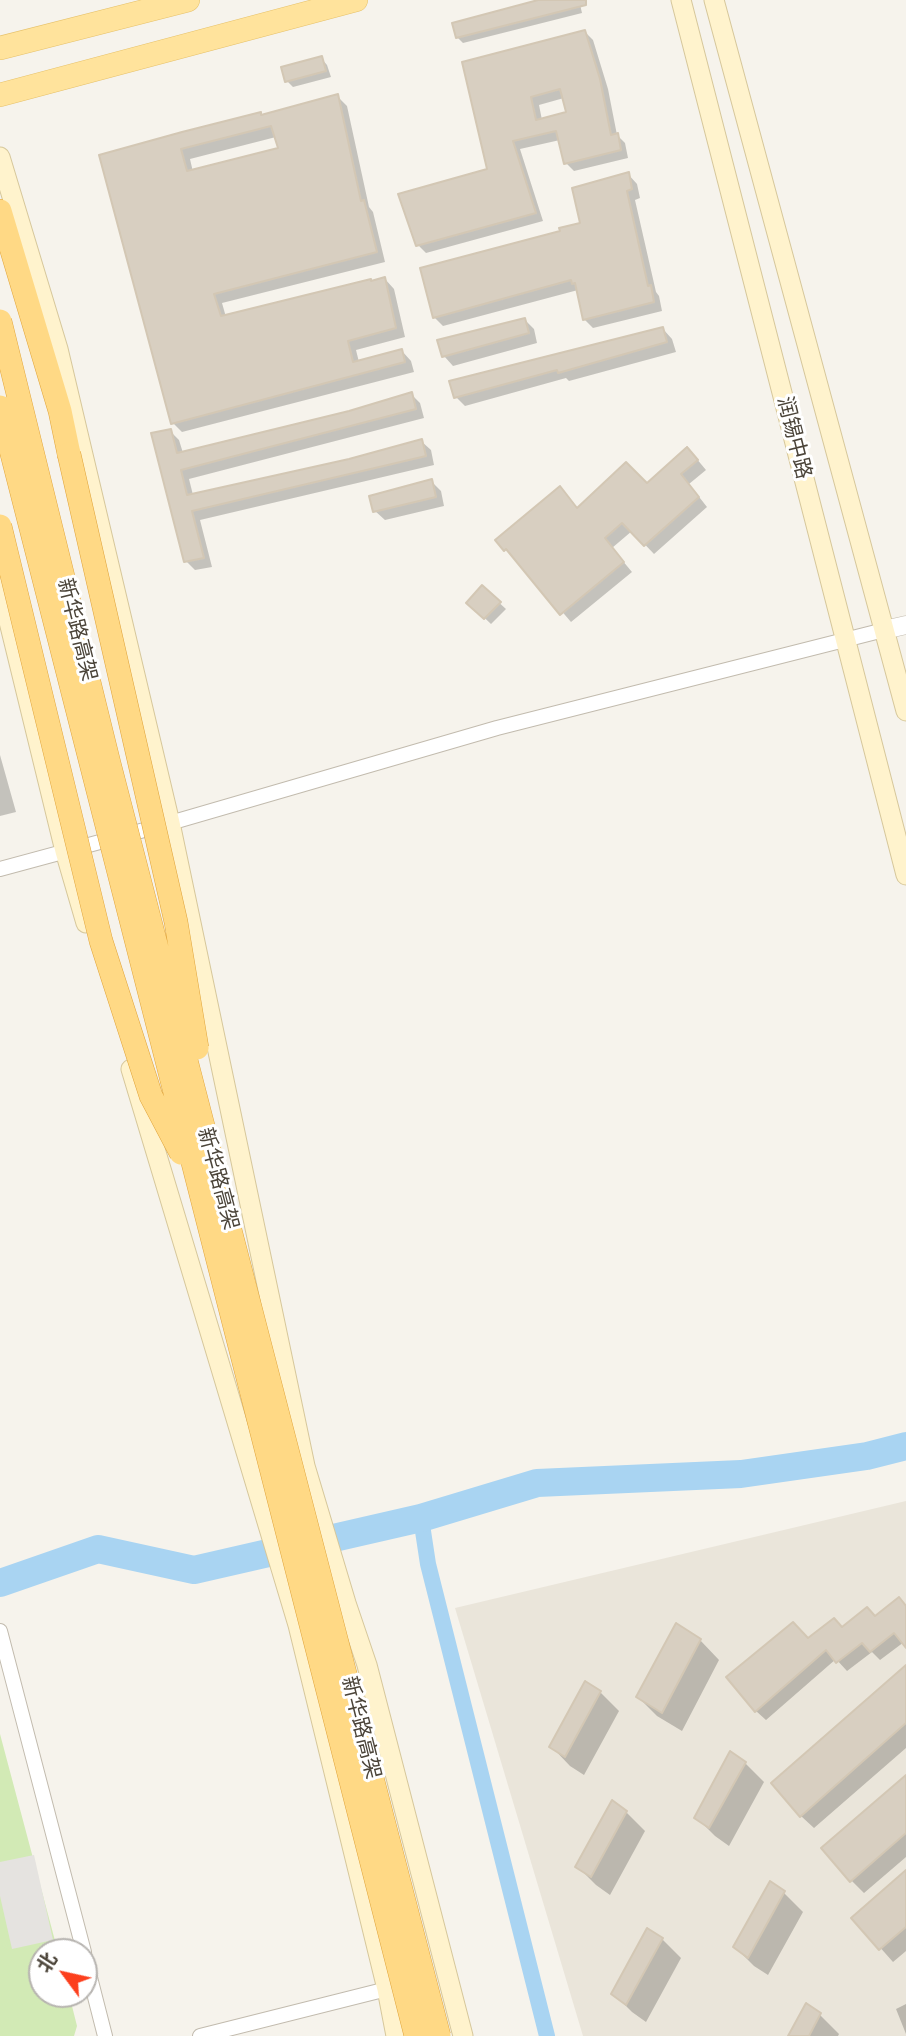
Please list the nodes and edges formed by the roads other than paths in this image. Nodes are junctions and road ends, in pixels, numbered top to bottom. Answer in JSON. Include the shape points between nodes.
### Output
{"nodes":[{"id":1,"x":188,"y":0,"type":"edge"},
{"id":2,"x":356,"y":0,"type":"edge"},
{"id":3,"x":681,"y":0,"type":"edge"},
{"id":4,"x":714,"y":0,"type":"edge"},
{"id":5,"x":0,"y":48,"type":"edge"},
{"id":6,"x":0,"y":95,"type":"edge"},
{"id":7,"x":0,"y":157,"type":"edge"},
{"id":8,"x":0,"y":211,"type":"edge"},
{"id":9,"x":0,"y":321,"type":"edge"},
{"id":10,"x":0,"y":407,"type":"edge"},
{"id":11,"x":0,"y":526,"type":"edge"},
{"id":12,"x":1,"y":591,"type":"edge"},
{"id":13,"x":906,"y":625,"type":"edge"},
{"id":14,"x":884,"y":630,"type":"junction"},
{"id":15,"x":845,"y":640,"type":"junction"},
{"id":16,"x":906,"y":711,"type":"edge"},
{"id":17,"x":170,"y":823,"type":"junction"},
{"id":18,"x":65,"y":851,"type":"junction"},
{"id":19,"x":0,"y":869,"type":"edge"},
{"id":20,"x":906,"y":875,"type":"edge"},
{"id":21,"x":210,"y":1190,"type":"junction"},
{"id":22,"x":0,"y":1631,"type":"edge"},
{"id":23,"x":80,"y":1938,"type":"edge"},
{"id":24,"x":387,"y":1989,"type":"junction"},
{"id":25,"x":98,"y":2008,"type":"edge"},
{"id":26,"x":105,"y":2036,"type":"edge"},
{"id":27,"x":200,"y":2036,"type":"edge"},
{"id":28,"x":396,"y":2036,"type":"edge"},
{"id":29,"x":416,"y":2036,"type":"edge"},
{"id":30,"x":439,"y":2036,"type":"edge"},
{"id":31,"x":463,"y":2036,"type":"edge"}],
"edges":[{"from":1,"to":5,"type":"main road"},
{"from":2,"to":6,"type":"main road"},
{"from":3,"to":15,"type":"main road","name":"润锡中路"},
{"from":4,"to":14,"type":"main road","name":"润锡中路"},
{"from":7,"to":17,"type":"main road","via":[[58,349]]},
{"from":8,"to":21,"type":"highway","bridge":true,"via":[[60,411],[176,922]]},
{"from":9,"to":21,"type":"highway","name":"新华路高架","bridge":true},
{"from":10,"to":21,"type":"highway","name":"新华路高架","bridge":true},
{"from":11,"to":21,"type":"highway","bridge":true,"via":[[101,941],[151,1096]]},
{"from":12,"to":18,"type":"main road"},
{"from":13,"to":14,"type":"street"},
{"from":14,"to":15,"type":"street"},
{"from":14,"to":16,"type":"main road","name":"润锡中路"},
{"from":15,"to":17,"type":"street","via":[[497,728]]},
{"from":15,"to":20,"type":"main road","name":"润锡中路"},
{"from":17,"to":18,"type":"street"},
{"from":17,"to":31,"type":"main road","via":[[305,1466],[367,1665]]},
{"from":18,"to":19,"type":"street"},
{"from":18,"to":24,"type":"main road","via":[[298,1625]]},
{"from":21,"to":29,"type":"highway","name":"新华路高架","bridge":true},
{"from":21,"to":30,"type":"highway","name":"新华路高架","bridge":true},
{"from":22,"to":23,"type":"street"},
{"from":24,"to":27,"type":"street"},
{"from":24,"to":28,"type":"main road"},
{"from":25,"to":26,"type":"street"}]}
